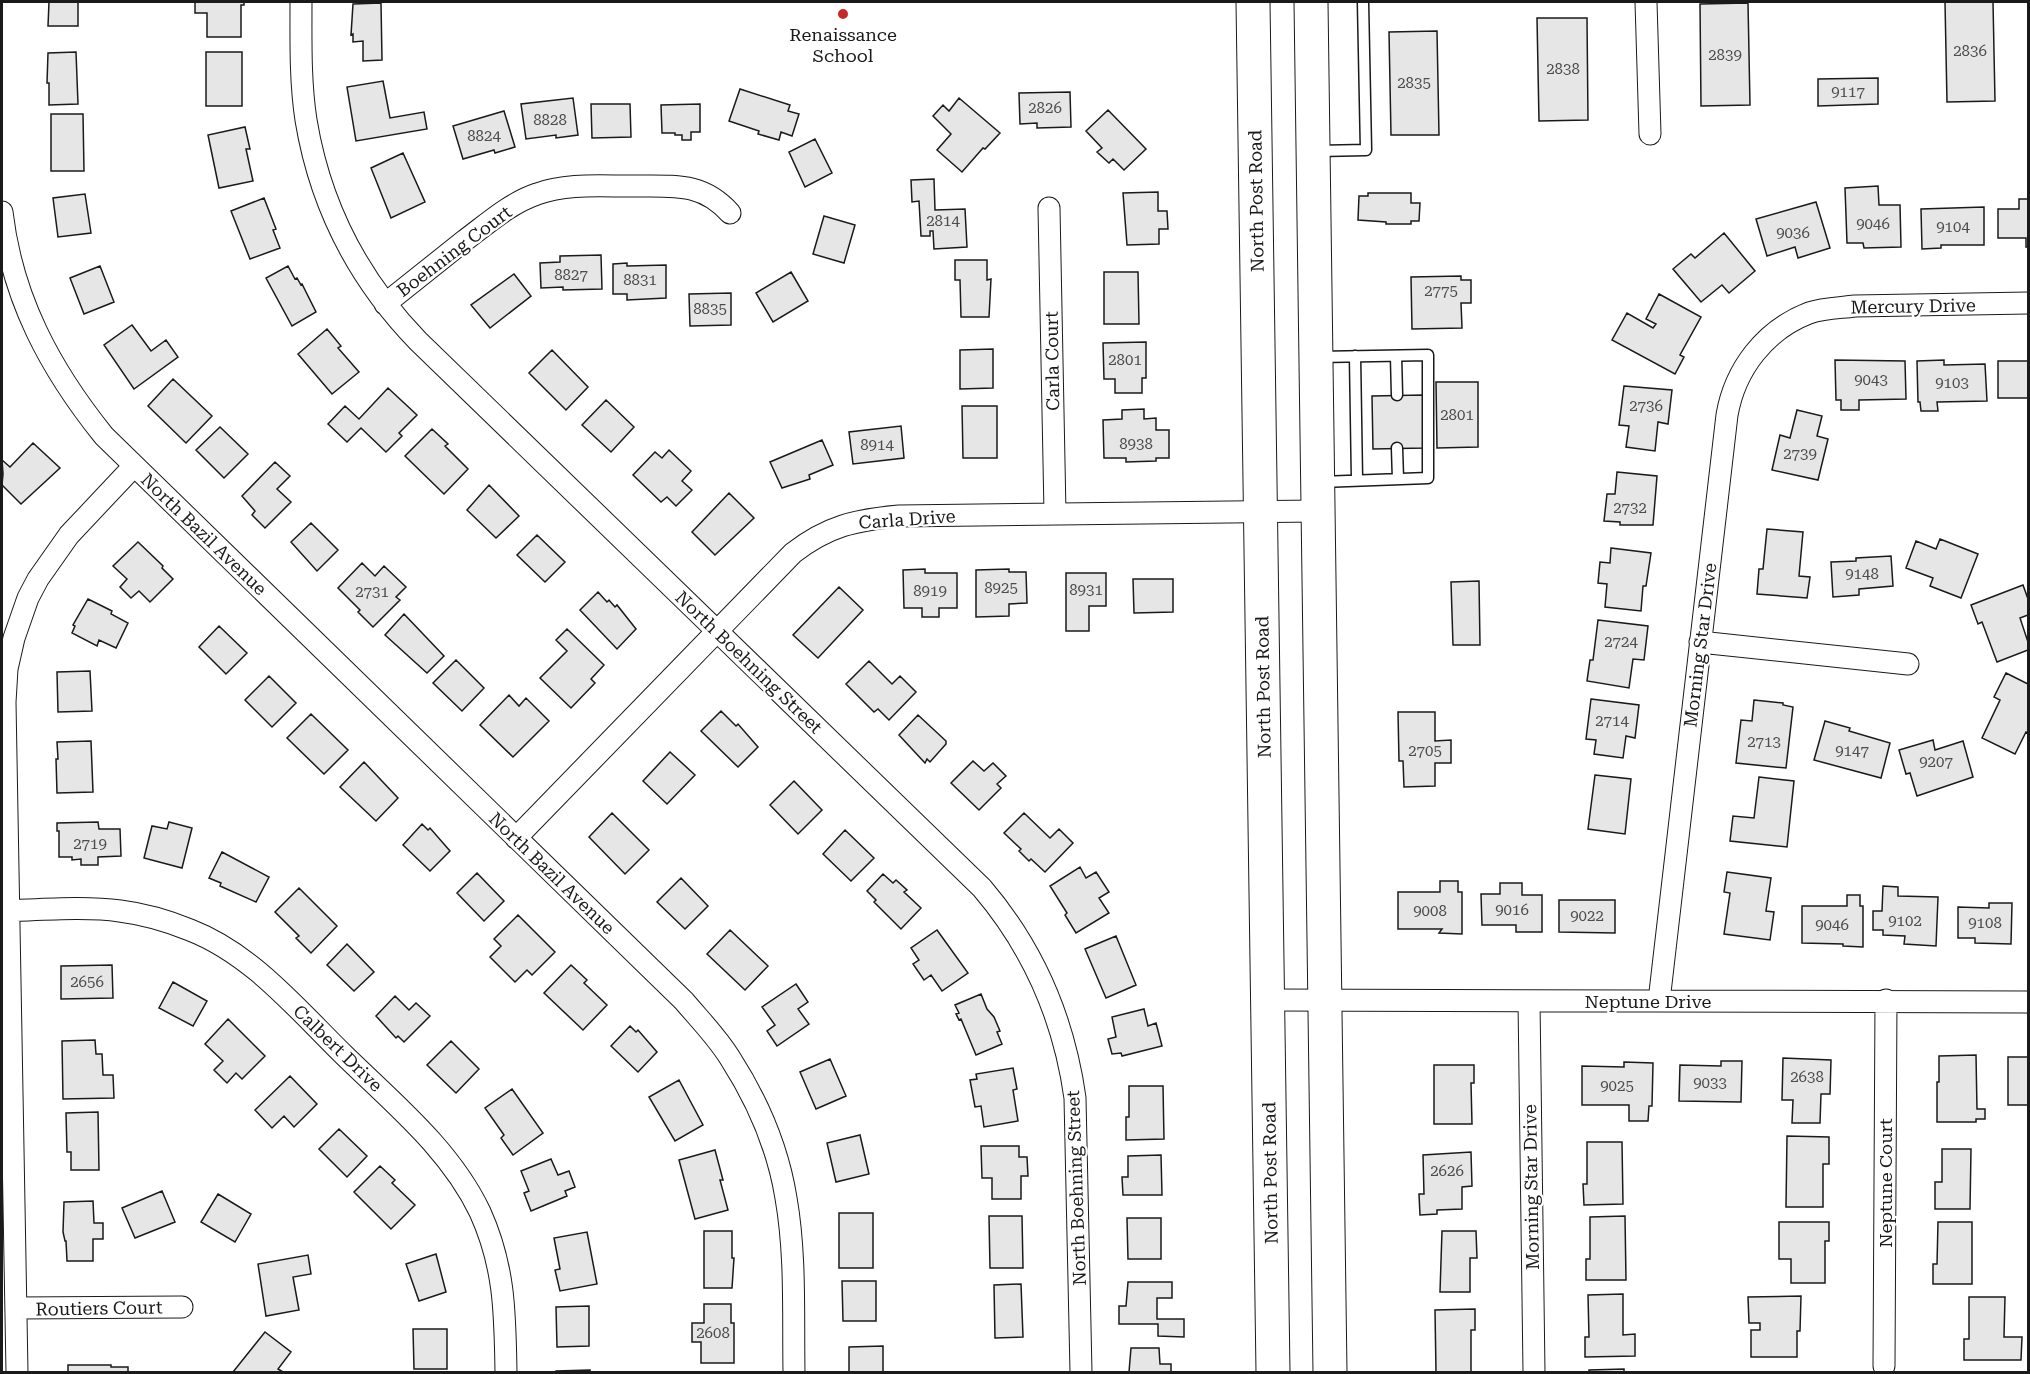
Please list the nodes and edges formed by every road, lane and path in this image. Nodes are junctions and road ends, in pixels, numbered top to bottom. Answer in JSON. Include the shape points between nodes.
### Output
{"nodes":[{"id":1,"x":301,"y":2,"type":"edge"},
{"id":2,"x":1253,"y":2,"type":"edge"},
{"id":3,"x":1311,"y":2,"type":"edge"},
{"id":4,"x":1363,"y":2,"type":"edge"},
{"id":5,"x":1646,"y":2,"type":"edge"},
{"id":6,"x":1650,"y":134,"type":"dead end"},
{"id":7,"x":1313,"y":151,"type":"junction"},
{"id":8,"x":1049,"y":208,"type":"dead end"},
{"id":9,"x":2,"y":212,"type":"edge"},
{"id":10,"x":730,"y":213,"type":"dead end"},
{"id":11,"x":2028,"y":303,"type":"edge"},
{"id":12,"x":385,"y":304,"type":"junction"},
{"id":13,"x":1800,"y":318,"type":"joint"},
{"id":14,"x":1355,"y":356,"type":"junction"},
{"id":15,"x":1396,"y":356,"type":"junction"},
{"id":16,"x":1316,"y":357,"type":"junction"},
{"id":17,"x":1397,"y":395,"type":"dead end"},
{"id":18,"x":1397,"y":448,"type":"dead end"},
{"id":19,"x":134,"y":466,"type":"junction"},
{"id":20,"x":1398,"y":479,"type":"junction"},
{"id":21,"x":1357,"y":480,"type":"junction"},
{"id":22,"x":1318,"y":497,"type":"junction"},
{"id":23,"x":1261,"y":512,"type":"junction"},
{"id":24,"x":1055,"y":513,"type":"junction"},
{"id":25,"x":717,"y":632,"type":"junction"},
{"id":26,"x":1700,"y":642,"type":"junction"},
{"id":27,"x":1908,"y":664,"type":"dead end"},
{"id":28,"x":516,"y":838,"type":"junction"},
{"id":29,"x":5,"y":911,"type":"edge"},
{"id":30,"x":1268,"y":1000,"type":"junction"},
{"id":31,"x":1324,"y":1000,"type":"junction"},
{"id":32,"x":1886,"y":1000,"type":"junction"},
{"id":33,"x":1529,"y":1001,"type":"junction"},
{"id":34,"x":1659,"y":1001,"type":"junction"},
{"id":35,"x":2028,"y":1002,"type":"edge"},
{"id":36,"x":182,"y":1307,"type":"dead end"},
{"id":37,"x":15,"y":1308,"type":"junction"},
{"id":38,"x":1884,"y":1366,"type":"dead end"},
{"id":39,"x":17,"y":1372,"type":"edge"},
{"id":40,"x":506,"y":1372,"type":"edge"},
{"id":41,"x":794,"y":1372,"type":"edge"},
{"id":42,"x":1081,"y":1372,"type":"edge"},
{"id":43,"x":1273,"y":1372,"type":"edge"},
{"id":44,"x":1330,"y":1372,"type":"edge"},
{"id":45,"x":1534,"y":1372,"type":"edge"}],
"edges":[{"from":1,"to":12,"type":"street","name":"North Boehning Street","via":[[303,98],[314,161],[345,240]]},
{"from":2,"to":23,"type":"main road","name":"North Post Road"},
{"from":3,"to":7,"type":"main road"},
{"from":4,"to":7,"type":"lane","via":[[1366,150]]},
{"from":5,"to":6,"type":"street"},
{"from":7,"to":16,"type":"main road"},
{"from":8,"to":24,"type":"street","name":"Carla Court"},
{"from":9,"to":19,"type":"street","name":"North Bazil Avenue","via":[[18,284],[42,345],[90,418]]},
{"from":10,"to":12,"type":"street","name":"Boehning Court","via":[[704,192],[684,186],[577,187],[537,193],[501,212]]},
{"from":11,"to":13,"type":"street","name":"Mercury Drive","via":[[1855,306]]},
{"from":12,"to":25,"type":"street","name":"North Boehning Street","via":[[418,341]]},
{"from":13,"to":26,"type":"street","name":"Morning Star Drive","via":[[1780,328],[1762,344],[1741,371],[1730,399]]},
{"from":14,"to":15,"type":"lane"},
{"from":14,"to":16,"type":"lane"},
{"from":14,"to":21,"type":"lane"},
{"from":15,"to":17,"type":"lane"},
{"from":15,"to":20,"type":"lane","via":[[1428,355],[1428,478]]},
{"from":16,"to":22,"type":"main road"},
{"from":18,"to":20,"type":"lane"},
{"from":19,"to":28,"type":"street","name":"North Bazil Avenue"},
{"from":19,"to":29,"type":"street","via":[[56,552],[28,598],[14,638],[5,702]]},
{"from":20,"to":21,"type":"lane"},
{"from":21,"to":22,"type":"lane"},
{"from":22,"to":23,"type":"street","name":"Carla Drive"},
{"from":22,"to":31,"type":"main road"},
{"from":23,"to":24,"type":"street","name":"Carla Drive"},
{"from":23,"to":30,"type":"main road","name":"North Post Road"},
{"from":24,"to":25,"type":"street","name":"Carla Drive","via":[[899,516],[829,529],[793,553]]},
{"from":25,"to":28,"type":"street","name":"Carla Drive"},
{"from":25,"to":42,"type":"street","name":"North Boehning Street","via":[[982,888],[1022,941],[1043,980],[1065,1043],[1075,1098]]},
{"from":26,"to":27,"type":"street"},
{"from":26,"to":34,"type":"street","name":"Morning Star Drive"},
{"from":28,"to":41,"type":"street","name":"North Bazil Avenue","via":[[684,1001],[719,1041],[747,1087],[773,1147],[786,1198],[792,1252]]},
{"from":29,"to":37,"type":"street"},
{"from":29,"to":40,"type":"street","name":"Calbert Drive","via":[[118,910],[140,914],[192,930],[230,950],[260,973],[424,1133],[470,1192],[500,1274]]},
{"from":30,"to":31,"type":"street","name":"Neptune Drive"},
{"from":30,"to":43,"type":"main road","name":"North Post Road"},
{"from":31,"to":33,"type":"street","name":"Neptune Drive"},
{"from":31,"to":44,"type":"main road"},
{"from":32,"to":34,"type":"street","name":"Neptune Drive"},
{"from":32,"to":35,"type":"street","name":"Neptune Drive"},
{"from":32,"to":38,"type":"street","name":"Neptune Court"},
{"from":33,"to":34,"type":"street","name":"Neptune Drive"},
{"from":33,"to":45,"type":"street","name":"Morning Star Drive"},
{"from":36,"to":37,"type":"street","name":"Routiers Court"},
{"from":37,"to":39,"type":"street"}]}
